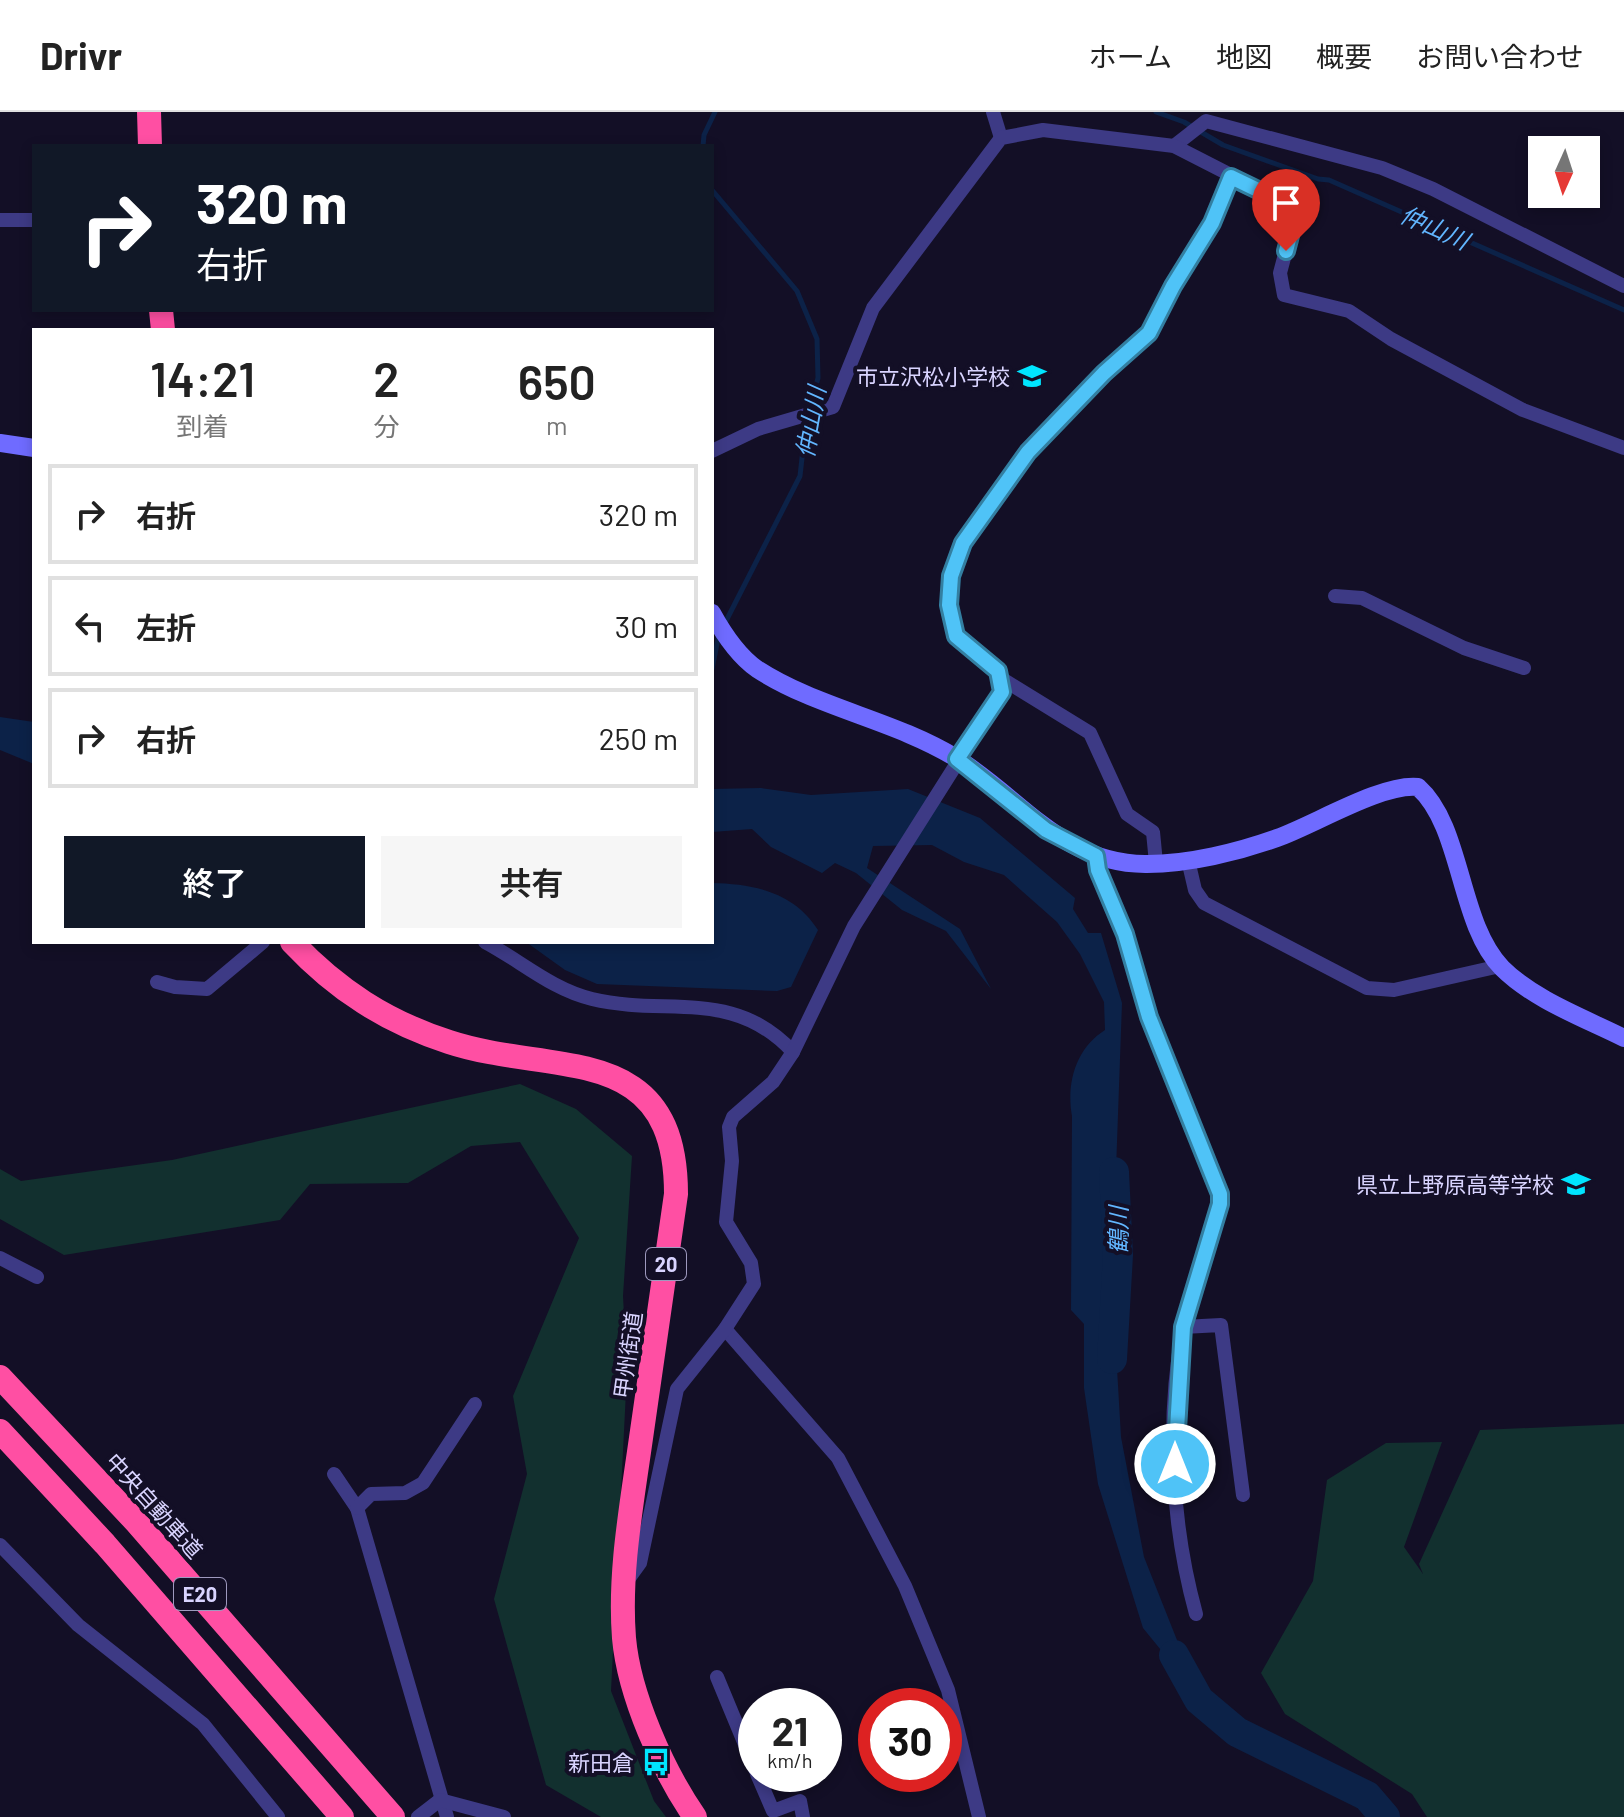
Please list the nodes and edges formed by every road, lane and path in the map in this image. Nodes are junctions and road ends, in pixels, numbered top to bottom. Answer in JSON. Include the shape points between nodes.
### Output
{"nodes":[{"id":1,"x":149,"y":112,"type":"edge"},
{"id":2,"x":993,"y":112,"type":"edge"},
{"id":3,"x":1001,"y":138,"type":"junction"},
{"id":4,"x":150,"y":144,"type":"edge"},
{"id":5,"x":1174,"y":146,"type":"junction"},
{"id":6,"x":1231,"y":177,"type":"junction"},
{"id":7,"x":0,"y":220,"type":"edge"},
{"id":8,"x":32,"y":220,"type":"edge"},
{"id":9,"x":1624,"y":286,"type":"edge"},
{"id":10,"x":0,"y":443,"type":"edge"},
{"id":11,"x":32,"y":448,"type":"edge"},
{"id":12,"x":1624,"y":448,"type":"edge"},
{"id":13,"x":714,"y":450,"type":"edge"},
{"id":14,"x":1335,"y":596,"type":"dead end"},
{"id":15,"x":714,"y":617,"type":"edge"},
{"id":16,"x":1524,"y":668,"type":"dead end"},
{"id":17,"x":999,"y":677,"type":"junction"},
{"id":18,"x":957,"y":759,"type":"junction"},
{"id":19,"x":1096,"y":856,"type":"junction"},
{"id":20,"x":1188,"y":860,"type":"junction"},
{"id":21,"x":1156,"y":863,"type":"junction"},
{"id":22,"x":261,"y":944,"type":"edge"},
{"id":23,"x":294,"y":944,"type":"edge"},
{"id":24,"x":488,"y":944,"type":"edge"},
{"id":25,"x":1500,"y":966,"type":"junction"},
{"id":26,"x":157,"y":982,"type":"dead end"},
{"id":27,"x":1624,"y":1038,"type":"edge"},
{"id":28,"x":793,"y":1052,"type":"junction"},
{"id":29,"x":0,"y":1258,"type":"edge"},
{"id":30,"x":37,"y":1277,"type":"dead end"},
{"id":31,"x":1183,"y":1327,"type":"junction"},
{"id":32,"x":725,"y":1329,"type":"junction"},
{"id":33,"x":0,"y":1377,"type":"edge"},
{"id":34,"x":475,"y":1404,"type":"dead end"},
{"id":35,"x":0,"y":1431,"type":"edge"},
{"id":36,"x":334,"y":1474,"type":"dead end"},
{"id":37,"x":1243,"y":1495,"type":"dead end"},
{"id":38,"x":357,"y":1508,"type":"junction"},
{"id":39,"x":0,"y":1545,"type":"edge"},
{"id":40,"x":624,"y":1586,"type":"junction"},
{"id":41,"x":1196,"y":1614,"type":"dead end"},
{"id":42,"x":717,"y":1677,"type":"dead end"},
{"id":43,"x":738,"y":1727,"type":"edge"},
{"id":44,"x":765,"y":1792,"type":"edge"},
{"id":45,"x":440,"y":1800,"type":"junction"},
{"id":46,"x":278,"y":1817,"type":"edge"},
{"id":47,"x":342,"y":1817,"type":"edge"},
{"id":48,"x":393,"y":1817,"type":"edge"},
{"id":49,"x":418,"y":1817,"type":"edge"},
{"id":50,"x":447,"y":1817,"type":"edge"},
{"id":51,"x":504,"y":1817,"type":"edge"},
{"id":52,"x":695,"y":1817,"type":"edge"},
{"id":53,"x":803,"y":1817,"type":"edge"},
{"id":54,"x":979,"y":1817,"type":"edge"}],
"edges":[{"from":1,"to":4,"type":"highway"},
{"from":2,"to":3,"type":"street"},
{"from":3,"to":5,"type":"street","via":[[1043,130]]},
{"from":3,"to":13,"type":"street","via":[[873,308],[833,407],[758,429]]},
{"from":5,"to":6,"type":"street"},
{"from":5,"to":9,"type":"street","via":[[1206,121],[1382,168]]},
{"from":6,"to":12,"type":"street","via":[[1297,209],[1280,273],[1284,295],[1349,311],[1523,410]]},
{"from":6,"to":17,"type":"street","via":[[1212,223],[1149,333],[1028,452],[963,543],[950,591],[956,636]]},
{"from":7,"to":8,"type":"street"},
{"from":10,"to":11,"type":"street"},
{"from":14,"to":16,"type":"street","via":[[1362,598],[1464,648]]},
{"from":15,"to":18,"type":"street","via":[[743,657],[770,677]]},
{"from":17,"to":18,"type":"street","via":[[1002,692]]},
{"from":17,"to":21,"type":"street","via":[[1090,733],[1127,814],[1153,832]]},
{"from":18,"to":19,"type":"street","via":[[1046,830]]},
{"from":18,"to":28,"type":"street","via":[[854,926]]},
{"from":19,"to":21,"type":"street"},
{"from":19,"to":31,"type":"street","via":[[1149,1017],[1220,1194]]},
{"from":20,"to":21,"type":"street"},
{"from":20,"to":25,"type":"street","via":[[1204,903],[1367,988],[1394,990]]},
{"from":20,"to":25,"type":"street","via":[[1277,838],[1394,789],[1418,787],[1435,809],[1482,938]]},
{"from":22,"to":26,"type":"street","via":[[207,989]]},
{"from":23,"to":40,"type":"highway","name":"甲州街道","number":"20","via":[[324,976],[410,1028],[452,1043],[617,1077],[650,1104],[670,1133],[676,1194]]},
{"from":24,"to":28,"type":"street","via":[[573,993],[639,1006],[727,1010],[776,1033]]},
{"from":25,"to":27,"type":"street","via":[[1552,1002]]},
{"from":28,"to":32,"type":"street","via":[[773,1082],[733,1117],[729,1127],[732,1161],[726,1222],[755,1274],[747,1298]]},
{"from":29,"to":30,"type":"street"},
{"from":31,"to":37,"type":"street","via":[[1221,1325]]},
{"from":31,"to":41,"type":"street","via":[[1174,1454],[1180,1556]]},
{"from":32,"to":40,"type":"street","via":[[677,1389],[640,1563]]},
{"from":32,"to":54,"type":"street","via":[[852,1479],[948,1690]]},
{"from":33,"to":48,"type":"highway","name":"中央自動車道","number":"E20","via":[[137,1523]]},
{"from":34,"to":38,"type":"street","via":[[423,1483],[405,1493],[371,1494]]},
{"from":35,"to":47,"type":"highway","number":"E20"},
{"from":36,"to":38,"type":"street"},
{"from":38,"to":45,"type":"street"},
{"from":39,"to":46,"type":"street","via":[[78,1625],[203,1724]]},
{"from":40,"to":52,"type":"highway","name":"甲州街道","number":"20","via":[[631,1674],[654,1740]]},
{"from":42,"to":43,"type":"street"},
{"from":44,"to":53,"type":"street","via":[[773,1811],[800,1801]]},
{"from":45,"to":49,"type":"street"},
{"from":45,"to":50,"type":"street"},
{"from":45,"to":51,"type":"street"}]}
